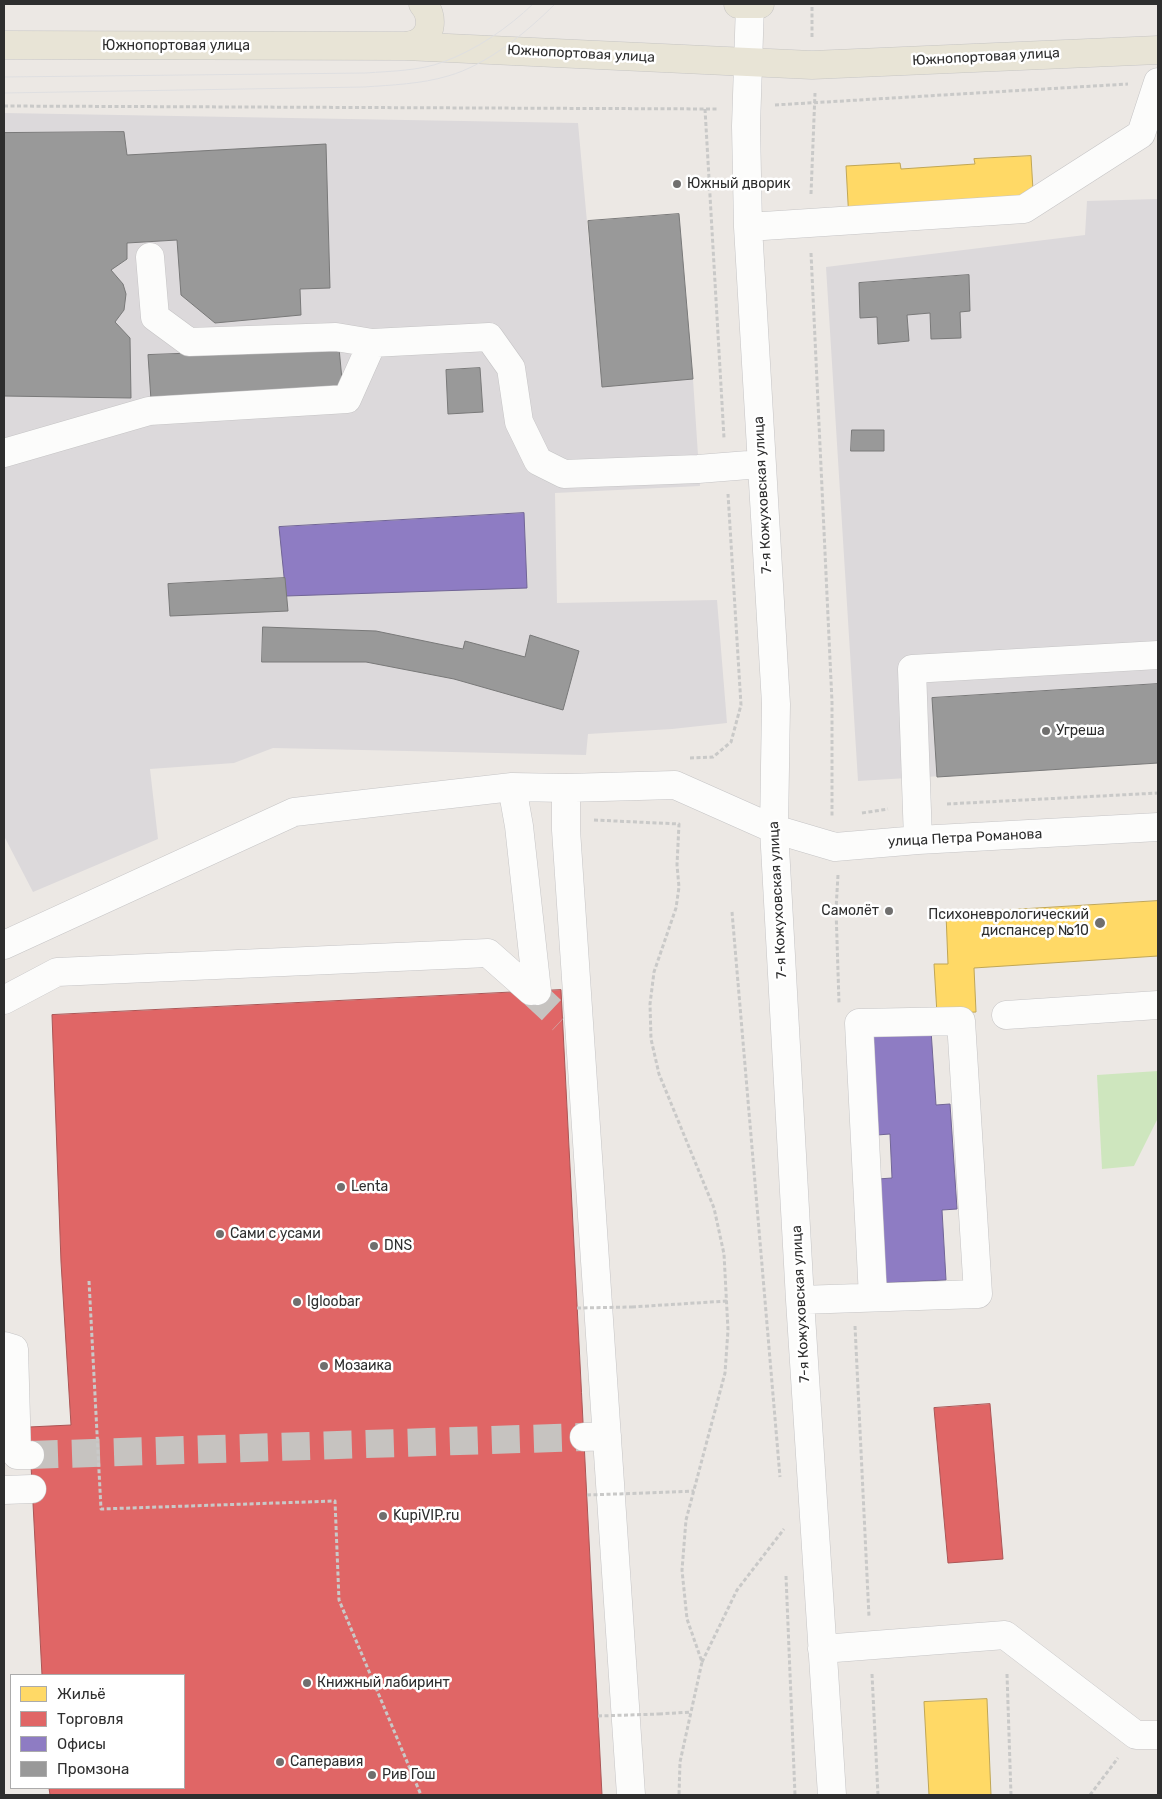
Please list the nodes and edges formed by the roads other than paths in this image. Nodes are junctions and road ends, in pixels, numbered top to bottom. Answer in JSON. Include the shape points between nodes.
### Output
{"nodes":[{"id":1,"x":423,"y":4,"type":"edge"},
{"id":2,"x":738,"y":4,"type":"edge"},
{"id":3,"x":750,"y":4,"type":"edge"},
{"id":4,"x":760,"y":4,"type":"edge"},
{"id":5,"x":4,"y":45,"type":"edge"},
{"id":6,"x":405,"y":46,"type":"junction"},
{"id":7,"x":1158,"y":50,"type":"edge"},
{"id":8,"x":749,"y":61,"type":"junction"},
{"id":9,"x":1158,"y":82,"type":"edge"},
{"id":10,"x":748,"y":227,"type":"junction"},
{"id":11,"x":150,"y":257,"type":"dead end"},
{"id":12,"x":372,"y":343,"type":"junction"},
{"id":13,"x":4,"y":453,"type":"edge"},
{"id":14,"x":761,"y":464,"type":"junction"},
{"id":15,"x":1158,"y":655,"type":"edge"},
{"id":16,"x":512,"y":786,"type":"junction"},
{"id":17,"x":566,"y":788,"type":"junction"},
{"id":18,"x":1158,"y":828,"type":"edge"},
{"id":19,"x":774,"y":829,"type":"junction"},
{"id":20,"x":918,"y":840,"type":"junction"},
{"id":21,"x":4,"y":945,"type":"edge"},
{"id":22,"x":4,"y":1000,"type":"edge"},
{"id":23,"x":1158,"y":1005,"type":"edge"},
{"id":24,"x":1006,"y":1015,"type":"dead end"},
{"id":25,"x":863,"y":1298,"type":"junction"},
{"id":26,"x":800,"y":1300,"type":"junction"},
{"id":27,"x":4,"y":1346,"type":"edge"},
{"id":28,"x":30,"y":1455,"type":"tunnel mouth"},
{"id":29,"x":32,"y":1489,"type":"dead end"},
{"id":30,"x":4,"y":1490,"type":"edge"},
{"id":31,"x":822,"y":1649,"type":"junction"},
{"id":32,"x":1147,"y":1735,"type":"edge"},
{"id":33,"x":631,"y":1795,"type":"edge"},
{"id":34,"x":832,"y":1795,"type":"edge"}],
"edges":[{"from":1,"to":6,"type":"main road","via":[[431,20],[428,34],[418,43]]},
{"from":2,"to":3,"type":"main road"},
{"from":3,"to":4,"type":"main road"},
{"from":3,"to":8,"type":"street","name":"7-я Кожуховская улица"},
{"from":5,"to":6,"type":"main road","name":"Южнопортовая улица"},
{"from":6,"to":8,"type":"main road","name":"Южнопортовая улица"},
{"from":7,"to":8,"type":"main road","name":"Южнопортовая улица","via":[[812,65]]},
{"from":8,"to":10,"type":"street","name":"7-я Кожуховская улица"},
{"from":9,"to":10,"type":"street","via":[[1140,134],[1024,209]]},
{"from":10,"to":14,"type":"street","name":"7-я Кожуховская улица"},
{"from":11,"to":12,"type":"street","via":[[155,317],[189,342],[336,337]]},
{"from":12,"to":13,"type":"street","via":[[347,399],[149,411]]},
{"from":12,"to":14,"type":"street","via":[[489,337],[512,368],[519,422],[538,462],[564,474]]},
{"from":14,"to":19,"type":"street","name":"7-я Кожуховская улица","via":[[776,704]]},
{"from":15,"to":20,"type":"street","via":[[912,669]]},
{"from":16,"to":17,"type":"street","name":"улица Петра Романова"},
{"from":16,"to":21,"type":"street","name":"улица Петра Романова","via":[[294,812]]},
{"from":16,"to":22,"type":"street","via":[[519,826],[534,991],[488,953],[57,972]]},
{"from":17,"to":19,"type":"street","name":"улица Петра Романова","via":[[675,786]]},
{"from":17,"to":33,"type":"street","via":[[571,1028],[595,1436]]},
{"from":18,"to":20,"type":"street","name":"улица Петра Романова"},
{"from":19,"to":20,"type":"street","name":"улица Петра Романова","via":[[835,847]]},
{"from":19,"to":26,"type":"street","name":"7-я Кожуховская улица"},
{"from":23,"to":24,"type":"street"},
{"from":25,"to":25,"type":"street","via":[[978,1294],[961,1021],[859,1024]]},
{"from":25,"to":26,"type":"street"},
{"from":26,"to":31,"type":"street","name":"7-я Кожуховская улица"},
{"from":27,"to":28,"type":"street","via":[[14,1349],[17,1455]]},
{"from":29,"to":30,"type":"street"},
{"from":31,"to":32,"type":"street","via":[[1005,1635]]},
{"from":31,"to":34,"type":"street","name":"7-я Кожуховская улица"}]}
